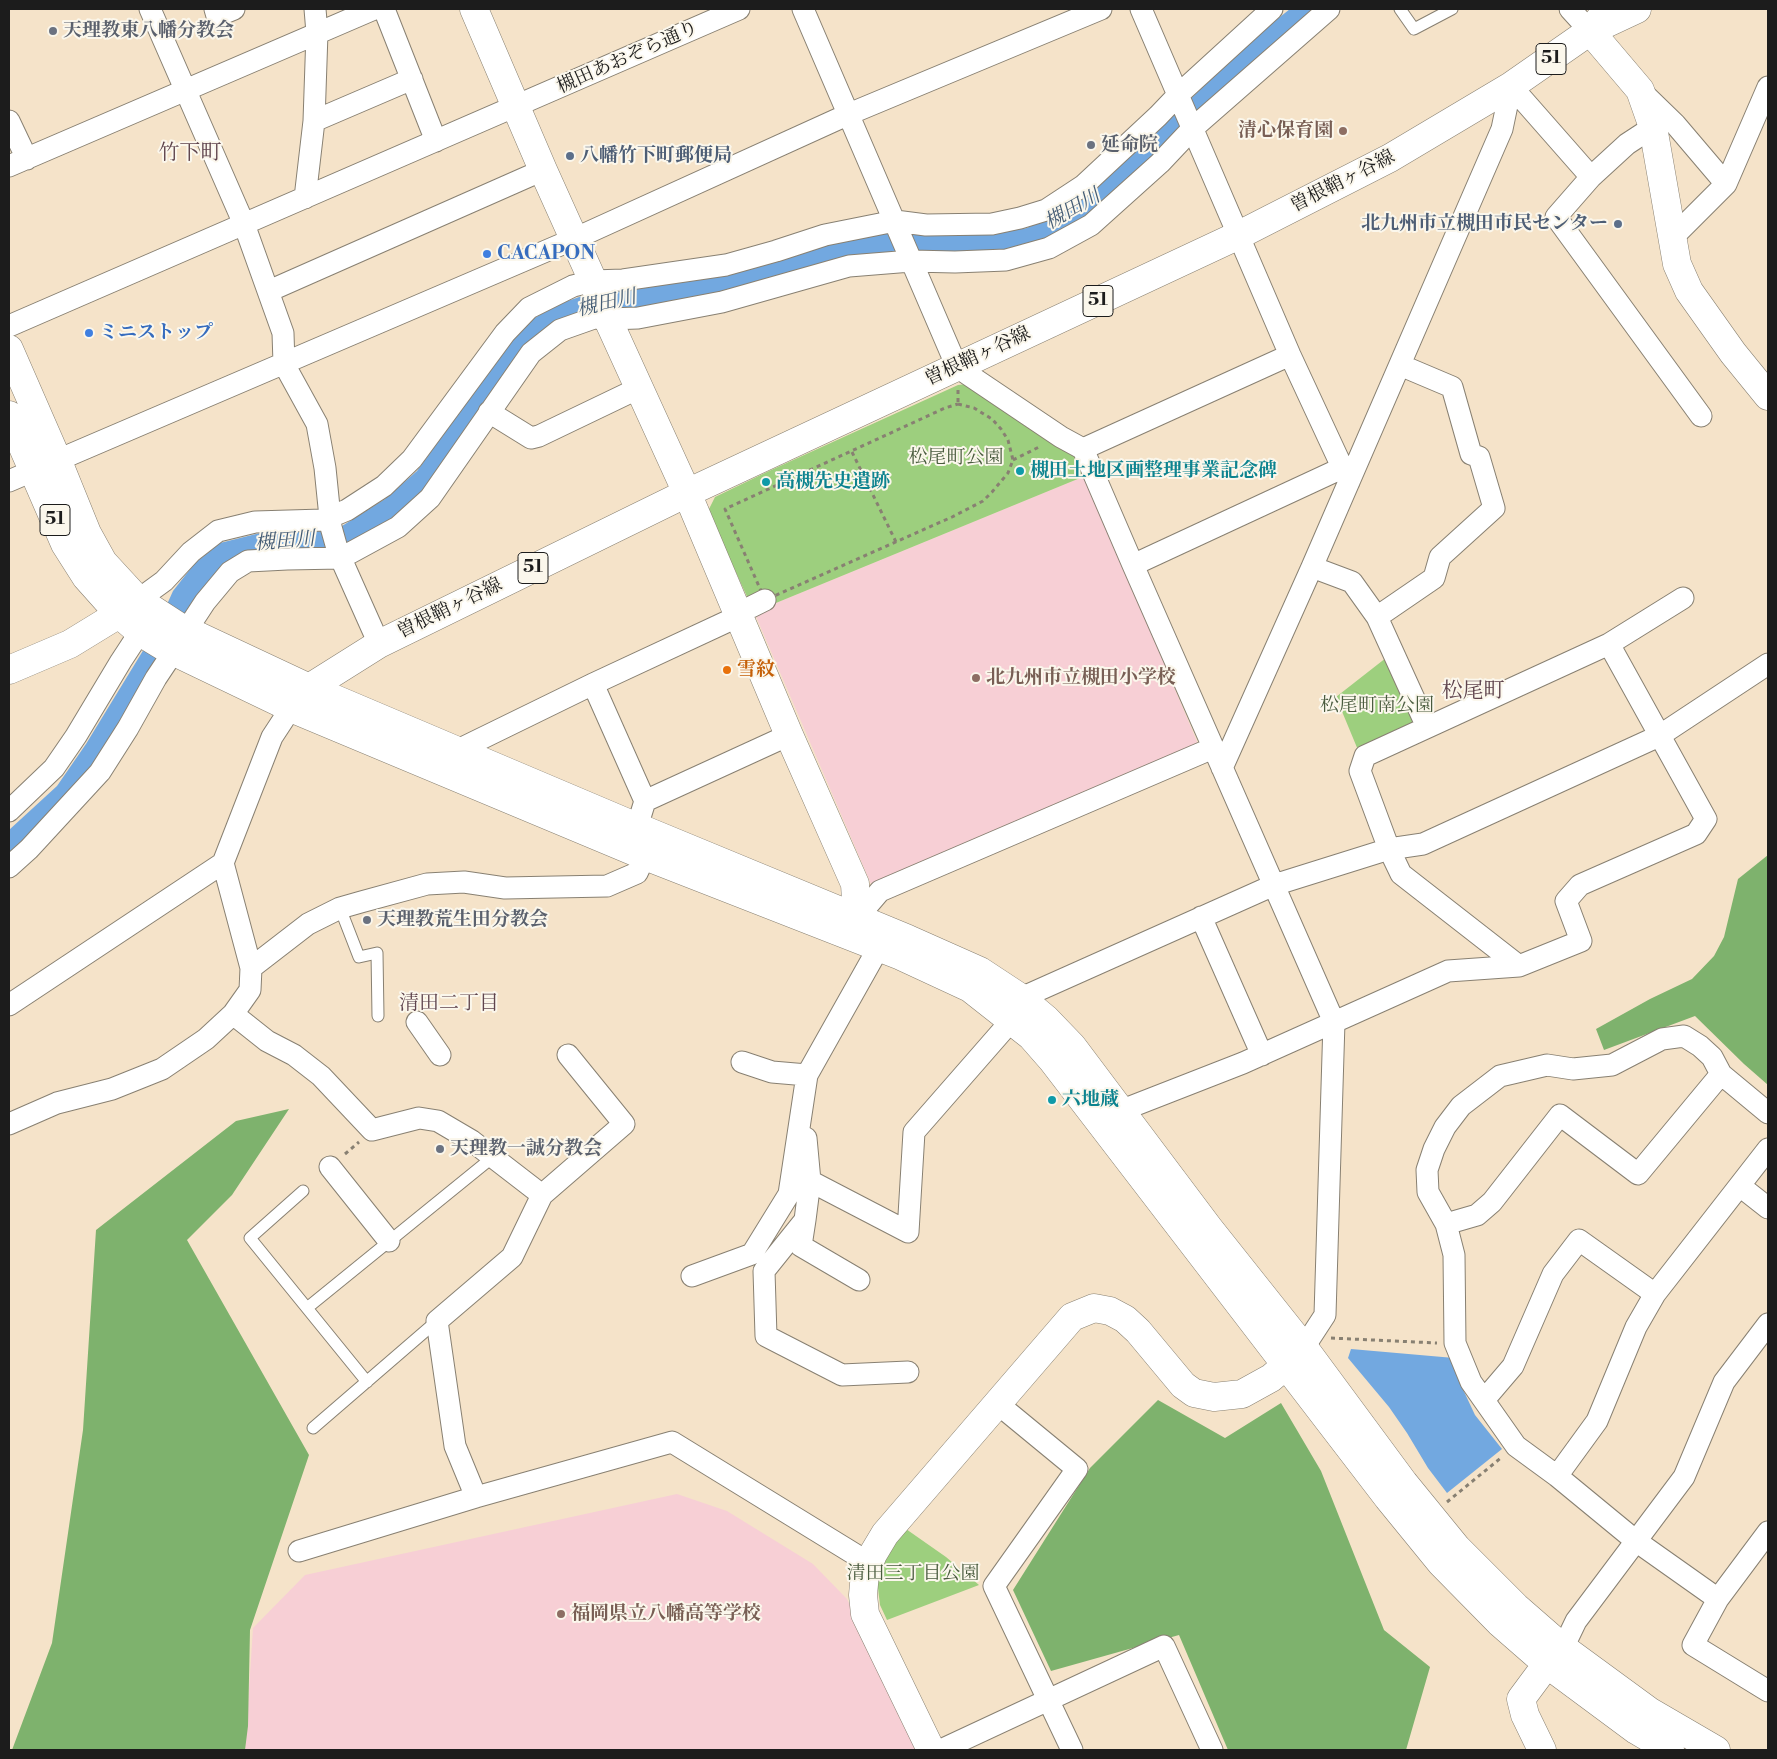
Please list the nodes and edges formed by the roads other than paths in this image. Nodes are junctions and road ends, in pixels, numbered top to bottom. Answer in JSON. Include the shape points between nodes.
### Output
{"nodes":[{"id":1,"x":150,"y":9,"type":"edge"},
{"id":2,"x":215,"y":9,"type":"edge"},
{"id":3,"x":234,"y":9,"type":"edge"},
{"id":4,"x":315,"y":9,"type":"edge"},
{"id":5,"x":374,"y":9,"type":"edge"},
{"id":6,"x":384,"y":9,"type":"edge"},
{"id":7,"x":474,"y":9,"type":"edge"},
{"id":8,"x":739,"y":9,"type":"edge"},
{"id":9,"x":804,"y":9,"type":"edge"},
{"id":10,"x":1100,"y":9,"type":"edge"},
{"id":11,"x":1142,"y":9,"type":"edge"},
{"id":12,"x":1272,"y":9,"type":"edge"},
{"id":13,"x":1329,"y":9,"type":"edge"},
{"id":14,"x":1400,"y":9,"type":"edge"},
{"id":15,"x":1452,"y":9,"type":"edge"},
{"id":16,"x":1570,"y":9,"type":"edge"},
{"id":17,"x":1608,"y":9,"type":"edge"},
{"id":18,"x":1637,"y":9,"type":"edge"},
{"id":19,"x":703,"y":16,"type":"edge"},
{"id":20,"x":1590,"y":31,"type":"junction"},
{"id":21,"x":318,"y":33,"type":"junction"},
{"id":22,"x":412,"y":79,"type":"junction"},
{"id":23,"x":1512,"y":86,"type":"junction"},
{"id":24,"x":1768,"y":87,"type":"edge"},
{"id":25,"x":1640,"y":90,"type":"junction"},
{"id":26,"x":186,"y":91,"type":"junction"},
{"id":27,"x":1179,"y":94,"type":"junction"},
{"id":28,"x":516,"y":106,"type":"junction"},
{"id":29,"x":849,"y":114,"type":"junction"},
{"id":30,"x":314,"y":120,"type":"junction"},
{"id":31,"x":9,"y":121,"type":"edge"},
{"id":32,"x":1653,"y":127,"type":"junction"},
{"id":33,"x":1193,"y":128,"type":"junction"},
{"id":34,"x":436,"y":141,"type":"junction"},
{"id":35,"x":18,"y":163,"type":"edge"},
{"id":36,"x":543,"y":170,"type":"junction"},
{"id":37,"x":1591,"y":177,"type":"junction"},
{"id":38,"x":1726,"y":184,"type":"junction"},
{"id":39,"x":305,"y":198,"type":"junction"},
{"id":40,"x":244,"y":224,"type":"junction"},
{"id":41,"x":897,"y":225,"type":"junction"},
{"id":42,"x":1239,"y":235,"type":"junction"},
{"id":43,"x":1673,"y":237,"type":"junction"},
{"id":44,"x":574,"y":239,"type":"junction"},
{"id":45,"x":910,"y":258,"type":"junction"},
{"id":46,"x":269,"y":291,"type":"junction"},
{"id":47,"x":601,"y":300,"type":"junction"},
{"id":48,"x":9,"y":326,"type":"edge"},
{"id":49,"x":9,"y":349,"type":"edge"},
{"id":50,"x":1290,"y":355,"type":"junction"},
{"id":51,"x":284,"y":364,"type":"junction"},
{"id":52,"x":1400,"y":365,"type":"junction"},
{"id":53,"x":958,"y":376,"type":"junction"},
{"id":54,"x":639,"y":388,"type":"junction"},
{"id":55,"x":1768,"y":396,"type":"edge"},
{"id":56,"x":489,"y":412,"type":"junction"},
{"id":57,"x":9,"y":416,"type":"edge"},
{"id":58,"x":1701,"y":416,"type":"dead end"},
{"id":59,"x":1083,"y":449,"type":"junction"},
{"id":60,"x":45,"y":465,"type":"junction"},
{"id":61,"x":1346,"y":475,"type":"junction"},
{"id":62,"x":9,"y":481,"type":"edge"},
{"id":63,"x":687,"y":493,"type":"junction"},
{"id":64,"x":331,"y":522,"type":"junction"},
{"id":65,"x":340,"y":555,"type":"junction"},
{"id":66,"x":1132,"y":565,"type":"junction"},
{"id":67,"x":1312,"y":567,"type":"junction"},
{"id":68,"x":1683,"y":598,"type":"dead end"},
{"id":69,"x":752,"y":608,"type":"junction"},
{"id":70,"x":138,"y":614,"type":"junction"},
{"id":71,"x":1377,"y":617,"type":"junction"},
{"id":72,"x":177,"y":640,"type":"junction"},
{"id":73,"x":379,"y":644,"type":"junction"},
{"id":74,"x":1609,"y":644,"type":"junction"},
{"id":75,"x":1768,"y":664,"type":"edge"},
{"id":76,"x":9,"y":670,"type":"edge"},
{"id":77,"x":593,"y":684,"type":"junction"},
{"id":78,"x":300,"y":698,"type":"junction"},
{"id":79,"x":1427,"y":727,"type":"junction"},
{"id":80,"x":789,"y":735,"type":"junction"},
{"id":81,"x":1659,"y":736,"type":"junction"},
{"id":82,"x":1213,"y":748,"type":"junction"},
{"id":83,"x":458,"y":750,"type":"junction"},
{"id":84,"x":1222,"y":768,"type":"junction"},
{"id":85,"x":645,"y":801,"type":"junction"},
{"id":86,"x":9,"y":811,"type":"edge"},
{"id":87,"x":637,"y":827,"type":"junction"},
{"id":88,"x":1389,"y":849,"type":"junction"},
{"id":89,"x":645,"y":856,"type":"junction"},
{"id":90,"x":223,"y":863,"type":"junction"},
{"id":91,"x":9,"y":867,"type":"edge"},
{"id":92,"x":1274,"y":885,"type":"junction"},
{"id":93,"x":340,"y":908,"type":"junction"},
{"id":94,"x":1201,"y":917,"type":"junction"},
{"id":95,"x":864,"y":935,"type":"junction"},
{"id":96,"x":1519,"y":966,"type":"junction"},
{"id":97,"x":251,"y":968,"type":"junction"},
{"id":98,"x":9,"y":1005,"type":"edge"},
{"id":99,"x":1011,"y":1011,"type":"junction"},
{"id":100,"x":233,"y":1014,"type":"junction"},
{"id":101,"x":378,"y":1016,"type":"dead end"},
{"id":102,"x":418,"y":1022,"type":"dead end"},
{"id":103,"x":1334,"y":1022,"type":"junction"},
{"id":104,"x":568,"y":1055,"type":"dead end"},
{"id":105,"x":1262,"y":1055,"type":"junction"},
{"id":106,"x":440,"y":1056,"type":"dead end"},
{"id":107,"x":742,"y":1062,"type":"dead end"},
{"id":108,"x":1721,"y":1074,"type":"junction"},
{"id":109,"x":807,"y":1075,"type":"junction"},
{"id":110,"x":803,"y":1105,"type":"junction"},
{"id":111,"x":1120,"y":1111,"type":"junction"},
{"id":112,"x":1768,"y":1113,"type":"edge"},
{"id":113,"x":9,"y":1124,"type":"edge"},
{"id":114,"x":1768,"y":1149,"type":"edge"},
{"id":115,"x":493,"y":1157,"type":"junction"},
{"id":116,"x":330,"y":1167,"type":"dead end"},
{"id":117,"x":810,"y":1181,"type":"junction"},
{"id":118,"x":1740,"y":1186,"type":"junction"},
{"id":119,"x":303,"y":1191,"type":"dead end"},
{"id":120,"x":542,"y":1195,"type":"junction"},
{"id":121,"x":1768,"y":1208,"type":"edge"},
{"id":122,"x":805,"y":1220,"type":"junction"},
{"id":123,"x":1446,"y":1224,"type":"junction"},
{"id":124,"x":389,"y":1241,"type":"junction"},
{"id":125,"x":692,"y":1276,"type":"dead end"},
{"id":126,"x":859,"y":1280,"type":"dead end"},
{"id":127,"x":1655,"y":1294,"type":"junction"},
{"id":128,"x":307,"y":1308,"type":"junction"},
{"id":129,"x":437,"y":1322,"type":"junction"},
{"id":130,"x":1768,"y":1324,"type":"edge"},
{"id":131,"x":1300,"y":1350,"type":"junction"},
{"id":132,"x":908,"y":1372,"type":"dead end"},
{"id":133,"x":367,"y":1382,"type":"junction"},
{"id":134,"x":1484,"y":1400,"type":"junction"},
{"id":135,"x":998,"y":1404,"type":"junction"},
{"id":136,"x":313,"y":1428,"type":"dead end"},
{"id":137,"x":1557,"y":1476,"type":"junction"},
{"id":138,"x":476,"y":1497,"type":"junction"},
{"id":139,"x":1768,"y":1532,"type":"edge"},
{"id":140,"x":1636,"y":1541,"type":"junction"},
{"id":141,"x":299,"y":1552,"type":"dead end"},
{"id":142,"x":869,"y":1563,"type":"junction"},
{"id":143,"x":1718,"y":1599,"type":"junction"},
{"id":144,"x":1555,"y":1656,"type":"junction"},
{"id":145,"x":1768,"y":1691,"type":"edge"},
{"id":146,"x":1048,"y":1701,"type":"junction"},
{"id":147,"x":931,"y":1750,"type":"edge"},
{"id":148,"x":941,"y":1750,"type":"edge"},
{"id":149,"x":1072,"y":1750,"type":"edge"},
{"id":150,"x":1212,"y":1750,"type":"edge"},
{"id":151,"x":1542,"y":1750,"type":"edge"},
{"id":152,"x":1670,"y":1750,"type":"edge"},
{"id":153,"x":1716,"y":1750,"type":"edge"}],
"edges":[{"from":1,"to":26,"type":"street"},
{"from":2,"to":3,"type":"street","via":[[217,16]]},
{"from":4,"to":21,"type":"street"},
{"from":5,"to":21,"type":"street"},
{"from":6,"to":22,"type":"street"},
{"from":7,"to":28,"type":"street"},
{"from":8,"to":19,"type":"street","name":"槻田あおぞら通り"},
{"from":9,"to":29,"type":"street"},
{"from":10,"to":29,"type":"street"},
{"from":11,"to":27,"type":"street"},
{"from":12,"to":27,"type":"street"},
{"from":13,"to":33,"type":"street"},
{"from":14,"to":15,"type":"lane","via":[[1414,29]]},
{"from":16,"to":20,"type":"street"},
{"from":17,"to":20,"type":"street"},
{"from":18,"to":20,"type":"street","name":"曽根鞘ヶ谷線","number":"51"},
{"from":19,"to":28,"type":"street","name":"槻田あおぞら通り"},
{"from":20,"to":23,"type":"street","name":"曽根鞘ヶ谷線","number":"51"},
{"from":20,"to":25,"type":"street"},
{"from":21,"to":26,"type":"street"},
{"from":21,"to":30,"type":"street"},
{"from":22,"to":30,"type":"street"},
{"from":22,"to":34,"type":"street"},
{"from":23,"to":37,"type":"street"},
{"from":23,"to":42,"type":"street","name":"曽根鞘ヶ谷線","number":"51","via":[[1390,158]]},
{"from":23,"to":52,"type":"street","via":[[1502,129]]},
{"from":24,"to":38,"type":"street"},
{"from":25,"to":32,"type":"street"},
{"from":25,"to":38,"type":"street","via":[[1675,124]]},
{"from":26,"to":35,"type":"street"},
{"from":26,"to":40,"type":"street"},
{"from":27,"to":33,"type":"street"},
{"from":27,"to":41,"type":"street","via":[[1084,185],[1046,210],[992,224]]},
{"from":28,"to":34,"type":"street","name":"槻田あおぞら通り"},
{"from":28,"to":36,"type":"street"},
{"from":29,"to":41,"type":"street"},
{"from":29,"to":44,"type":"street"},
{"from":30,"to":39,"type":"street"},
{"from":31,"to":35,"type":"street"},
{"from":32,"to":37,"type":"street","via":[[1627,144]]},
{"from":32,"to":43,"type":"street"},
{"from":33,"to":42,"type":"street"},
{"from":33,"to":45,"type":"street","via":[[1160,163],[1091,225],[1049,248],[1006,260],[955,262]]},
{"from":34,"to":39,"type":"street","name":"槻田あおぞら通り"},
{"from":36,"to":44,"type":"street"},
{"from":36,"to":46,"type":"street"},
{"from":37,"to":58,"type":"street","via":[[1556,217]]},
{"from":38,"to":43,"type":"street"},
{"from":39,"to":40,"type":"street","name":"槻田あおぞら通り"},
{"from":40,"to":46,"type":"street"},
{"from":40,"to":48,"type":"street","name":"槻田あおぞら通り"},
{"from":41,"to":45,"type":"street"},
{"from":41,"to":47,"type":"street","via":[[825,235],[726,264],[623,280]]},
{"from":42,"to":50,"type":"street"},
{"from":42,"to":53,"type":"street","name":"曽根鞘ヶ谷線","number":"51"},
{"from":43,"to":55,"type":"street","via":[[1677,264],[1689,291]]},
{"from":44,"to":47,"type":"street"},
{"from":44,"to":51,"type":"street"},
{"from":45,"to":47,"type":"street","via":[[848,266],[722,302],[638,318]]},
{"from":45,"to":53,"type":"street"},
{"from":46,"to":51,"type":"street","via":[[283,333]]},
{"from":47,"to":54,"type":"street"},
{"from":47,"to":56,"type":"street","via":[[594,318],[560,330],[531,353]]},
{"from":47,"to":64,"type":"street","via":[[573,286],[529,308],[504,332],[412,460],[384,486]]},
{"from":49,"to":60,"type":"street","number":"51"},
{"from":50,"to":59,"type":"street"},
{"from":50,"to":61,"type":"street"},
{"from":51,"to":60,"type":"street"},
{"from":51,"to":64,"type":"street","via":[[317,424]]},
{"from":52,"to":61,"type":"street"},
{"from":52,"to":71,"type":"street","via":[[1452,387],[1471,454],[1479,457],[1494,508],[1440,557],[1434,578]]},
{"from":53,"to":59,"type":"street"},
{"from":53,"to":63,"type":"street","name":"曽根鞘ヶ谷線","number":"51"},
{"from":54,"to":56,"type":"street","via":[[532,438]]},
{"from":54,"to":63,"type":"street"},
{"from":56,"to":65,"type":"street","via":[[430,498],[398,526]]},
{"from":57,"to":60,"type":"street","number":"51"},
{"from":59,"to":66,"type":"street"},
{"from":60,"to":62,"type":"street"},
{"from":60,"to":70,"type":"street","number":"51","via":[[65,544],[86,577]]},
{"from":61,"to":66,"type":"street"},
{"from":61,"to":67,"type":"street"},
{"from":63,"to":69,"type":"street"},
{"from":63,"to":73,"type":"street","name":"曽根鞘ヶ谷線","number":"51"},
{"from":64,"to":65,"type":"street"},
{"from":64,"to":70,"type":"street","via":[[255,522],[218,531],[191,552]]},
{"from":65,"to":72,"type":"street","via":[[248,561],[230,572]]},
{"from":65,"to":73,"type":"street"},
{"from":66,"to":82,"type":"street"},
{"from":67,"to":71,"type":"street","via":[[1352,582]]},
{"from":67,"to":84,"type":"street"},
{"from":68,"to":74,"type":"street"},
{"from":69,"to":77,"type":"street"},
{"from":69,"to":80,"type":"street"},
{"from":70,"to":72,"type":"street","number":"51"},
{"from":70,"to":76,"type":"street"},
{"from":70,"to":86,"type":"street","via":[[120,661],[76,736],[54,768]]},
{"from":71,"to":79,"type":"street"},
{"from":72,"to":78,"type":"street","number":"51"},
{"from":72,"to":91,"type":"street","via":[[100,772]]},
{"from":73,"to":78,"type":"street","name":"曽根鞘ヶ谷線","number":"51"},
{"from":74,"to":79,"type":"street"},
{"from":74,"to":81,"type":"street"},
{"from":75,"to":81,"type":"street"},
{"from":77,"to":83,"type":"street"},
{"from":77,"to":85,"type":"street"},
{"from":78,"to":83,"type":"street"},
{"from":78,"to":89,"type":"street"},
{"from":78,"to":90,"type":"street","via":[[272,737]]},
{"from":79,"to":88,"type":"street","via":[[1365,756],[1360,771]]},
{"from":80,"to":85,"type":"street"},
{"from":80,"to":95,"type":"street","via":[[855,884]]},
{"from":81,"to":88,"type":"street","via":[[1423,844]]},
{"from":81,"to":96,"type":"street","via":[[1706,819],[1696,834],[1580,885],[1566,900],[1581,941]]},
{"from":82,"to":84,"type":"street"},
{"from":82,"to":95,"type":"street","via":[[880,891]]},
{"from":83,"to":87,"type":"street"},
{"from":84,"to":92,"type":"street"},
{"from":85,"to":87,"type":"street"},
{"from":87,"to":95,"type":"street"},
{"from":88,"to":92,"type":"street"},
{"from":88,"to":96,"type":"street","via":[[1401,874]]},
{"from":89,"to":93,"type":"street","via":[[637,873],[607,886],[504,888],[464,882],[427,884]]},
{"from":89,"to":95,"type":"street"},
{"from":90,"to":97,"type":"street"},
{"from":90,"to":98,"type":"street"},
{"from":92,"to":94,"type":"street"},
{"from":92,"to":103,"type":"street"},
{"from":93,"to":97,"type":"street","via":[[308,924]]},
{"from":93,"to":101,"type":"lane","via":[[359,957],[376,953]]},
{"from":94,"to":99,"type":"street"},
{"from":94,"to":105,"type":"street"},
{"from":95,"to":99,"type":"street"},
{"from":95,"to":99,"type":"street","via":[[908,939],[980,971]]},
{"from":95,"to":109,"type":"street"},
{"from":96,"to":103,"type":"street","via":[[1448,971]]},
{"from":97,"to":100,"type":"street","via":[[250,990]]},
{"from":99,"to":111,"type":"street","via":[[1046,1019],[1072,1046]]},
{"from":99,"to":117,"type":"street","via":[[914,1132],[908,1232]]},
{"from":99,"to":131,"type":"street"},
{"from":100,"to":113,"type":"street","via":[[206,1039],[162,1069],[112,1089],[57,1103]]},
{"from":100,"to":115,"type":"street","via":[[321,1076],[372,1130],[418,1118],[438,1121]]},
{"from":102,"to":106,"type":"street"},
{"from":103,"to":105,"type":"street"},
{"from":103,"to":131,"type":"street","via":[[1325,1315]]},
{"from":104,"to":120,"type":"street","via":[[624,1124]]},
{"from":105,"to":111,"type":"street"},
{"from":107,"to":109,"type":"street","via":[[772,1072]]},
{"from":108,"to":112,"type":"street"},
{"from":108,"to":123,"type":"street","via":[[1638,1174],[1560,1115],[1492,1202],[1477,1215]]},
{"from":108,"to":123,"type":"street","via":[[1712,1057],[1684,1036],[1662,1039],[1612,1065],[1572,1069],[1547,1065],[1500,1076],[1461,1106],[1444,1127],[1434,1149],[1427,1170],[1428,1192]]},
{"from":109,"to":110,"type":"street"},
{"from":110,"to":117,"type":"street"},
{"from":110,"to":125,"type":"street","via":[[789,1194],[752,1254]]},
{"from":111,"to":131,"type":"street"},
{"from":114,"to":118,"type":"street"},
{"from":115,"to":120,"type":"street"},
{"from":115,"to":124,"type":"lane"},
{"from":116,"to":124,"type":"street"},
{"from":117,"to":122,"type":"street"},
{"from":118,"to":121,"type":"street"},
{"from":118,"to":127,"type":"street"},
{"from":119,"to":128,"type":"lane","via":[[250,1238]]},
{"from":120,"to":129,"type":"street","via":[[512,1257]]},
{"from":122,"to":126,"type":"street","via":[[801,1246]]},
{"from":122,"to":132,"type":"street","via":[[764,1271],[766,1336],[842,1375]]},
{"from":123,"to":134,"type":"street","via":[[1454,1255],[1456,1343],[1471,1382]]},
{"from":124,"to":128,"type":"lane"},
{"from":127,"to":134,"type":"street","via":[[1579,1240],[1553,1274],[1513,1366]]},
{"from":127,"to":137,"type":"street","via":[[1636,1327],[1598,1421]]},
{"from":128,"to":133,"type":"lane"},
{"from":129,"to":133,"type":"lane"},
{"from":129,"to":138,"type":"street","via":[[455,1446]]},
{"from":130,"to":140,"type":"street","via":[[1724,1382],[1684,1477]]},
{"from":131,"to":135,"type":"street","via":[[1271,1378],[1242,1394],[1214,1397],[1194,1394],[1125,1319],[1110,1311],[1094,1308],[1072,1317]]},
{"from":131,"to":144,"type":"street","via":[[1457,1548],[1516,1607]]},
{"from":131,"to":144,"type":"street","via":[[1388,1498],[1441,1563],[1500,1623]]},
{"from":133,"to":136,"type":"lane"},
{"from":134,"to":137,"type":"street","via":[[1516,1446]]},
{"from":135,"to":142,"type":"street","via":[[885,1534]]},
{"from":135,"to":146,"type":"street","via":[[1077,1469],[994,1586]]},
{"from":137,"to":140,"type":"street"},
{"from":138,"to":141,"type":"street"},
{"from":138,"to":142,"type":"street","via":[[672,1442]]},
{"from":139,"to":143,"type":"street"},
{"from":140,"to":143,"type":"street"},
{"from":140,"to":144,"type":"street","via":[[1576,1621]]},
{"from":142,"to":147,"type":"street","via":[[862,1595],[865,1614]]},
{"from":143,"to":145,"type":"street","via":[[1693,1645]]},
{"from":144,"to":151,"type":"street","via":[[1521,1699]]},
{"from":144,"to":152,"type":"street","via":[[1636,1730]]},
{"from":144,"to":153,"type":"street"},
{"from":146,"to":148,"type":"street"},
{"from":146,"to":149,"type":"street"},
{"from":146,"to":150,"type":"street","via":[[1164,1646]]}]}
